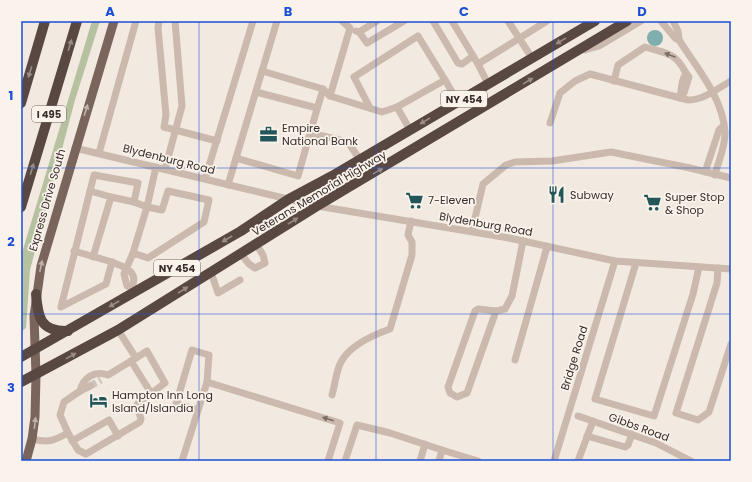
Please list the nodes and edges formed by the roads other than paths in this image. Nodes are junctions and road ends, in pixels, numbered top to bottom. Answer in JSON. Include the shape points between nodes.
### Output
{"nodes":[{"id":1,"x":46,"y":21,"type":"edge"},
{"id":2,"x":77,"y":21,"type":"edge"},
{"id":3,"x":114,"y":21,"type":"edge"},
{"id":4,"x":136,"y":21,"type":"edge"},
{"id":5,"x":159,"y":21,"type":"edge"},
{"id":6,"x":175,"y":21,"type":"edge"},
{"id":7,"x":253,"y":21,"type":"edge"},
{"id":8,"x":277,"y":21,"type":"edge"},
{"id":9,"x":342,"y":21,"type":"edge"},
{"id":10,"x":377,"y":21,"type":"edge"},
{"id":11,"x":404,"y":21,"type":"edge"},
{"id":12,"x":433,"y":21,"type":"edge"},
{"id":13,"x":452,"y":21,"type":"edge"},
{"id":14,"x":508,"y":21,"type":"edge"},
{"id":15,"x":547,"y":21,"type":"edge"},
{"id":16,"x":595,"y":21,"type":"edge"},
{"id":17,"x":627,"y":21,"type":"edge"},
{"id":18,"x":642,"y":21,"type":"edge"},
{"id":19,"x":661,"y":21,"type":"edge"},
{"id":20,"x":673,"y":21,"type":"edge"},
{"id":21,"x":350,"y":28,"type":"junction"},
{"id":22,"x":359,"y":32,"type":"junction"},
{"id":23,"x":519,"y":38,"type":"junction"},
{"id":24,"x":679,"y":40,"type":"junction"},
{"id":25,"x":575,"y":52,"type":"junction"},
{"id":26,"x":473,"y":56,"type":"junction"},
{"id":27,"x":532,"y":58,"type":"junction"},
{"id":28,"x":478,"y":64,"type":"junction"},
{"id":29,"x":262,"y":72,"type":"junction"},
{"id":30,"x":445,"y":80,"type":"junction"},
{"id":31,"x":614,"y":81,"type":"junction"},
{"id":32,"x":731,"y":81,"type":"edge"},
{"id":33,"x":488,"y":84,"type":"junction"},
{"id":34,"x":323,"y":89,"type":"junction"},
{"id":35,"x":256,"y":92,"type":"junction"},
{"id":36,"x":712,"y":92,"type":"junction"},
{"id":37,"x":330,"y":96,"type":"junction"},
{"id":38,"x":681,"y":96,"type":"junction"},
{"id":39,"x":21,"y":102,"type":"edge"},
{"id":40,"x":458,"y":102,"type":"junction"},
{"id":41,"x":397,"y":107,"type":"junction"},
{"id":42,"x":317,"y":108,"type":"junction"},
{"id":43,"x":370,"y":108,"type":"junction"},
{"id":44,"x":550,"y":124,"type":"dead end"},
{"id":45,"x":723,"y":126,"type":"junction"},
{"id":46,"x":410,"y":130,"type":"junction"},
{"id":47,"x":175,"y":131,"type":"junction"},
{"id":48,"x":310,"y":133,"type":"junction"},
{"id":49,"x":217,"y":141,"type":"junction"},
{"id":50,"x":75,"y":148,"type":"junction"},
{"id":51,"x":99,"y":153,"type":"junction"},
{"id":52,"x":236,"y":158,"type":"junction"},
{"id":53,"x":360,"y":160,"type":"junction"},
{"id":54,"x":156,"y":167,"type":"junction"},
{"id":55,"x":165,"y":169,"type":"junction"},
{"id":56,"x":705,"y":172,"type":"junction"},
{"id":57,"x":715,"y":175,"type":"junction"},
{"id":58,"x":731,"y":178,"type":"edge"},
{"id":59,"x":205,"y":179,"type":"junction"},
{"id":60,"x":228,"y":185,"type":"junction"},
{"id":61,"x":90,"y":192,"type":"junction"},
{"id":62,"x":111,"y":197,"type":"junction"},
{"id":63,"x":288,"y":199,"type":"junction"},
{"id":64,"x":134,"y":202,"type":"junction"},
{"id":65,"x":21,"y":206,"type":"edge"},
{"id":66,"x":317,"y":206,"type":"junction"},
{"id":67,"x":147,"y":207,"type":"junction"},
{"id":68,"x":411,"y":221,"type":"junction"},
{"id":69,"x":472,"y":231,"type":"junction"},
{"id":70,"x":523,"y":241,"type":"junction"},
{"id":71,"x":256,"y":244,"type":"junction"},
{"id":72,"x":547,"y":247,"type":"junction"},
{"id":73,"x":74,"y":251,"type":"junction"},
{"id":74,"x":133,"y":253,"type":"junction"},
{"id":75,"x":241,"y":254,"type":"junction"},
{"id":76,"x":94,"y":257,"type":"junction"},
{"id":77,"x":615,"y":261,"type":"junction"},
{"id":78,"x":112,"y":262,"type":"junction"},
{"id":79,"x":636,"y":263,"type":"junction"},
{"id":80,"x":699,"y":267,"type":"junction"},
{"id":81,"x":718,"y":268,"type":"junction"},
{"id":82,"x":128,"y":269,"type":"junction"},
{"id":83,"x":731,"y":269,"type":"edge"},
{"id":84,"x":211,"y":272,"type":"junction"},
{"id":85,"x":240,"y":280,"type":"dead end"},
{"id":86,"x":134,"y":290,"type":"junction"},
{"id":87,"x":36,"y":294,"type":"junction"},
{"id":88,"x":496,"y":311,"type":"junction"},
{"id":89,"x":118,"y":330,"type":"junction"},
{"id":90,"x":68,"y":331,"type":"junction"},
{"id":91,"x":731,"y":344,"type":"edge"},
{"id":92,"x":34,"y":350,"type":"junction"},
{"id":93,"x":21,"y":357,"type":"edge"},
{"id":94,"x":134,"y":360,"type":"junction"},
{"id":95,"x":515,"y":360,"type":"dead end"},
{"id":96,"x":36,"y":375,"type":"junction"},
{"id":97,"x":108,"y":376,"type":"junction"},
{"id":98,"x":100,"y":380,"type":"tunnel mouth"},
{"id":99,"x":21,"y":382,"type":"edge"},
{"id":100,"x":207,"y":382,"type":"junction"},
{"id":101,"x":90,"y":386,"type":"tunnel mouth"},
{"id":102,"x":80,"y":392,"type":"junction"},
{"id":103,"x":151,"y":393,"type":"junction"},
{"id":104,"x":332,"y":395,"type":"dead end"},
{"id":105,"x":198,"y":410,"type":"junction"},
{"id":106,"x":578,"y":416,"type":"dead end"},
{"id":107,"x":593,"y":421,"type":"junction"},
{"id":108,"x":68,"y":433,"type":"junction"},
{"id":109,"x":632,"y":434,"type":"junction"},
{"id":110,"x":118,"y":436,"type":"junction"},
{"id":111,"x":587,"y":436,"type":"junction"},
{"id":112,"x":32,"y":439,"type":"junction"},
{"id":113,"x":72,"y":441,"type":"junction"},
{"id":114,"x":425,"y":444,"type":"junction"},
{"id":115,"x":442,"y":450,"type":"junction"},
{"id":116,"x":26,"y":461,"type":"edge"},
{"id":117,"x":182,"y":461,"type":"edge"},
{"id":118,"x":328,"y":461,"type":"edge"},
{"id":119,"x":346,"y":461,"type":"edge"},
{"id":120,"x":420,"y":461,"type":"edge"},
{"id":121,"x":439,"y":461,"type":"edge"},
{"id":122,"x":478,"y":461,"type":"edge"},
{"id":123,"x":554,"y":461,"type":"edge"},
{"id":124,"x":578,"y":461,"type":"edge"},
{"id":125,"x":691,"y":461,"type":"edge"}],
"edges":[{"from":1,"to":39,"type":"highway","number":"I 495","one_way":true},
{"from":65,"to":2,"type":"highway","number":"I 495","one_way":true},
{"from":50,"to":3,"type":"main road","name":"Express Drive South","one_way":true},
{"from":4,"to":51,"type":"street"},
{"from":5,"to":47,"type":"street","via":[[166,115],[164,127]]},
{"from":6,"to":47,"type":"street","via":[[182,106]]},
{"from":7,"to":49,"type":"street"},
{"from":8,"to":29,"type":"street"},
{"from":9,"to":21,"type":"street"},
{"from":10,"to":22,"type":"street"},
{"from":11,"to":22,"type":"street","via":[[367,43]]},
{"from":12,"to":26,"type":"street","via":[[458,63],[462,64]]},
{"from":13,"to":26,"type":"street"},
{"from":14,"to":23,"type":"street"},
{"from":15,"to":23,"type":"street"},
{"from":16,"to":27,"type":"highway","name":"Veterans Memorial Highway","number":"NY 454","one_way":true},
{"from":17,"to":25,"type":"highway","name":"Veterans Memorial Highway","number":"NY 454"},
{"from":18,"to":25,"type":"street","via":[[599,46]]},
{"from":19,"to":24,"type":"street"},
{"from":20,"to":24,"type":"street"},
{"from":21,"to":22,"type":"street"},
{"from":21,"to":37,"type":"street"},
{"from":23,"to":27,"type":"street"},
{"from":23,"to":28,"type":"street"},
{"from":24,"to":36,"type":"street"},
{"from":66,"to":25,"type":"highway","name":"Veterans Memorial Highway","number":"NY 454","one_way":true},
{"from":26,"to":28,"type":"street"},
{"from":27,"to":33,"type":"highway","name":"Veterans Memorial Highway","number":"NY 454"},
{"from":28,"to":33,"type":"street"},
{"from":29,"to":34,"type":"street"},
{"from":29,"to":35,"type":"street"},
{"from":30,"to":40,"type":"street"},
{"from":30,"to":41,"type":"street"},
{"from":30,"to":43,"type":"street","via":[[418,36],[354,77]]},
{"from":31,"to":38,"type":"street"},
{"from":38,"to":31,"type":"street","one_way":true,"via":[[686,73],[679,59],[645,47],[618,65]]},
{"from":31,"to":44,"type":"street","via":[[590,74],[576,81],[560,93]]},
{"from":32,"to":36,"type":"street"},
{"from":33,"to":40,"type":"highway","name":"Veterans Memorial Highway","number":"NY 454"},
{"from":34,"to":37,"type":"street"},
{"from":34,"to":42,"type":"street"},
{"from":35,"to":42,"type":"street"},
{"from":35,"to":52,"type":"street"},
{"from":36,"to":38,"type":"street","via":[[695,100]]},
{"from":36,"to":45,"type":"street","via":[[723,113]]},
{"from":37,"to":43,"type":"street"},
{"from":40,"to":46,"type":"highway","name":"Veterans Memorial Highway","number":"NY 454","one_way":true},
{"from":41,"to":43,"type":"street","via":[[382,112]]},
{"from":41,"to":46,"type":"street"},
{"from":42,"to":48,"type":"street"},
{"from":45,"to":56,"type":"street","via":[[719,130]]},
{"from":45,"to":57,"type":"street","via":[[725,133]]},
{"from":46,"to":53,"type":"highway","name":"Veterans Memorial Highway","number":"NY 454"},
{"from":47,"to":49,"type":"street"},
{"from":47,"to":55,"type":"street"},
{"from":48,"to":52,"type":"street","via":[[298,176]]},
{"from":48,"to":53,"type":"street","via":[[348,142]]},
{"from":49,"to":59,"type":"street"},
{"from":50,"to":51,"type":"street","name":"Blydenburg Road"},
{"from":87,"to":50,"type":"main road","name":"Express Drive South","one_way":true,"via":[[43,255]]},
{"from":51,"to":54,"type":"street","name":"Blydenburg Road"},
{"from":52,"to":60,"type":"street"},
{"from":53,"to":63,"type":"highway","name":"Veterans Memorial Highway","number":"NY 454"},
{"from":54,"to":55,"type":"street","name":"Blydenburg Road"},
{"from":54,"to":67,"type":"street"},
{"from":55,"to":59,"type":"street","name":"Blydenburg Road"},
{"from":56,"to":57,"type":"street"},
{"from":56,"to":69,"type":"street","via":[[611,152],[552,161],[516,162],[506,165],[483,184]]},
{"from":57,"to":58,"type":"street"},
{"from":59,"to":60,"type":"street","name":"Blydenburg Road"},
{"from":60,"to":63,"type":"street","name":"Blydenburg Road"},
{"from":61,"to":62,"type":"street"},
{"from":61,"to":64,"type":"street","via":[[94,175],[138,183]]},
{"from":61,"to":73,"type":"street"},
{"from":62,"to":64,"type":"street"},
{"from":62,"to":76,"type":"street"},
{"from":63,"to":66,"type":"street","name":"Blydenburg Road"},
{"from":63,"to":86,"type":"highway","name":"Veterans Memorial Highway","number":"NY 454","one_way":true,"via":[[240,231]]},
{"from":64,"to":67,"type":"street"},
{"from":66,"to":68,"type":"street","name":"Blydenburg Road"},
{"from":71,"to":66,"type":"highway","name":"Veterans Memorial Highway","number":"NY 454","one_way":true},
{"from":67,"to":74,"type":"street"},
{"from":67,"to":74,"type":"street","via":[[162,210],[168,191],[208,200],[204,222],[148,258]]},
{"from":68,"to":69,"type":"street","name":"Blydenburg Road"},
{"from":68,"to":104,"type":"street","via":[[408,235],[412,242],[412,255],[390,330],[373,335],[341,362]]},
{"from":69,"to":70,"type":"street","name":"Blydenburg Road"},
{"from":70,"to":72,"type":"street","name":"Blydenburg Road"},
{"from":70,"to":88,"type":"street","via":[[512,296],[505,309]]},
{"from":71,"to":75,"type":"highway","name":"Veterans Memorial Highway","number":"NY 454"},
{"from":71,"to":75,"type":"street","via":[[265,263],[256,268]]},
{"from":72,"to":77,"type":"street","name":"Blydenburg Road"},
{"from":72,"to":95,"type":"street"},
{"from":73,"to":76,"type":"street"},
{"from":73,"to":78,"type":"street","via":[[61,307],[106,284]]},
{"from":74,"to":82,"type":"street"},
{"from":75,"to":84,"type":"highway","name":"Veterans Memorial Highway","number":"NY 454"},
{"from":76,"to":78,"type":"street"},
{"from":77,"to":79,"type":"street","name":"Blydenburg Road"},
{"from":77,"to":123,"type":"street","name":"Bridge Road"},
{"from":78,"to":82,"type":"street"},
{"from":79,"to":80,"type":"street","name":"Blydenburg Road"},
{"from":79,"to":80,"type":"street","via":[[595,399],[654,416],[693,294]]},
{"from":80,"to":81,"type":"street","name":"Blydenburg Road"},
{"from":81,"to":83,"type":"street","name":"Blydenburg Road"},
{"from":81,"to":91,"type":"street","via":[[716,283],[676,413],[698,420],[709,412]]},
{"from":82,"to":86,"type":"street","via":[[124,274],[127,286]]},
{"from":84,"to":85,"type":"street","via":[[218,293]]},
{"from":89,"to":84,"type":"highway","name":"Veterans Memorial Highway","number":"NY 454","one_way":true},
{"from":86,"to":90,"type":"highway","name":"Veterans Memorial Highway","number":"NY 454","one_way":true},
{"from":87,"to":90,"type":"highway","via":[[39,315],[45,326],[56,331]]},
{"from":87,"to":92,"type":"main road","name":"Express Drive South"},
{"from":88,"to":88,"type":"street","via":[[467,393],[457,397],[450,393],[448,387],[475,311]]},
{"from":89,"to":94,"type":"street"},
{"from":96,"to":89,"type":"highway","name":"Veterans Memorial Highway","number":"NY 454","one_way":true},
{"from":90,"to":92,"type":"highway","name":"Veterans Memorial Highway","number":"NY 454"},
{"from":92,"to":93,"type":"highway","name":"Veterans Memorial Highway","number":"NY 454"},
{"from":92,"to":96,"type":"main road","name":"Express Drive South"},
{"from":94,"to":97,"type":"street"},
{"from":94,"to":103,"type":"street"},
{"from":94,"to":103,"type":"street","via":[[147,351],[165,380],[163,385]]},
{"from":96,"to":99,"type":"highway","name":"Veterans Memorial Highway","number":"NY 454"},
{"from":112,"to":96,"type":"main road","name":"Express Drive South","one_way":true},
{"from":97,"to":98,"type":"street"},
{"from":97,"to":102,"type":"street","via":[[97,373],[91,375],[85,380]]},
{"from":100,"to":105,"type":"street"},
{"from":100,"to":105,"type":"street","via":[[209,355],[192,350],[176,404]]},
{"from":118,"to":100,"type":"street","one_way":true,"via":[[340,423]]},
{"from":101,"to":102,"type":"street"},
{"from":102,"to":108,"type":"street","via":[[64,402],[61,408],[60,415]]},
{"from":103,"to":110,"type":"street","via":[[138,403],[140,422]]},
{"from":105,"to":117,"type":"street"},
{"from":106,"to":107,"type":"street","name":"Gibbs Road"},
{"from":107,"to":109,"type":"street","name":"Gibbs Road"},
{"from":107,"to":111,"type":"street"},
{"from":108,"to":112,"type":"street","via":[[54,441]]},
{"from":108,"to":113,"type":"street"},
{"from":109,"to":111,"type":"street","via":[[625,448]]},
{"from":109,"to":125,"type":"street","name":"Gibbs Road"},
{"from":110,"to":113,"type":"street","via":[[86,454],[78,450]]},
{"from":110,"to":113,"type":"street","via":[[109,420]]},
{"from":111,"to":124,"type":"street"},
{"from":112,"to":116,"type":"main road","name":"Express Drive South"},
{"from":114,"to":115,"type":"street"},
{"from":114,"to":119,"type":"street","via":[[357,425]]},
{"from":114,"to":120,"type":"street"},
{"from":115,"to":121,"type":"street"},
{"from":115,"to":122,"type":"street"}]}
